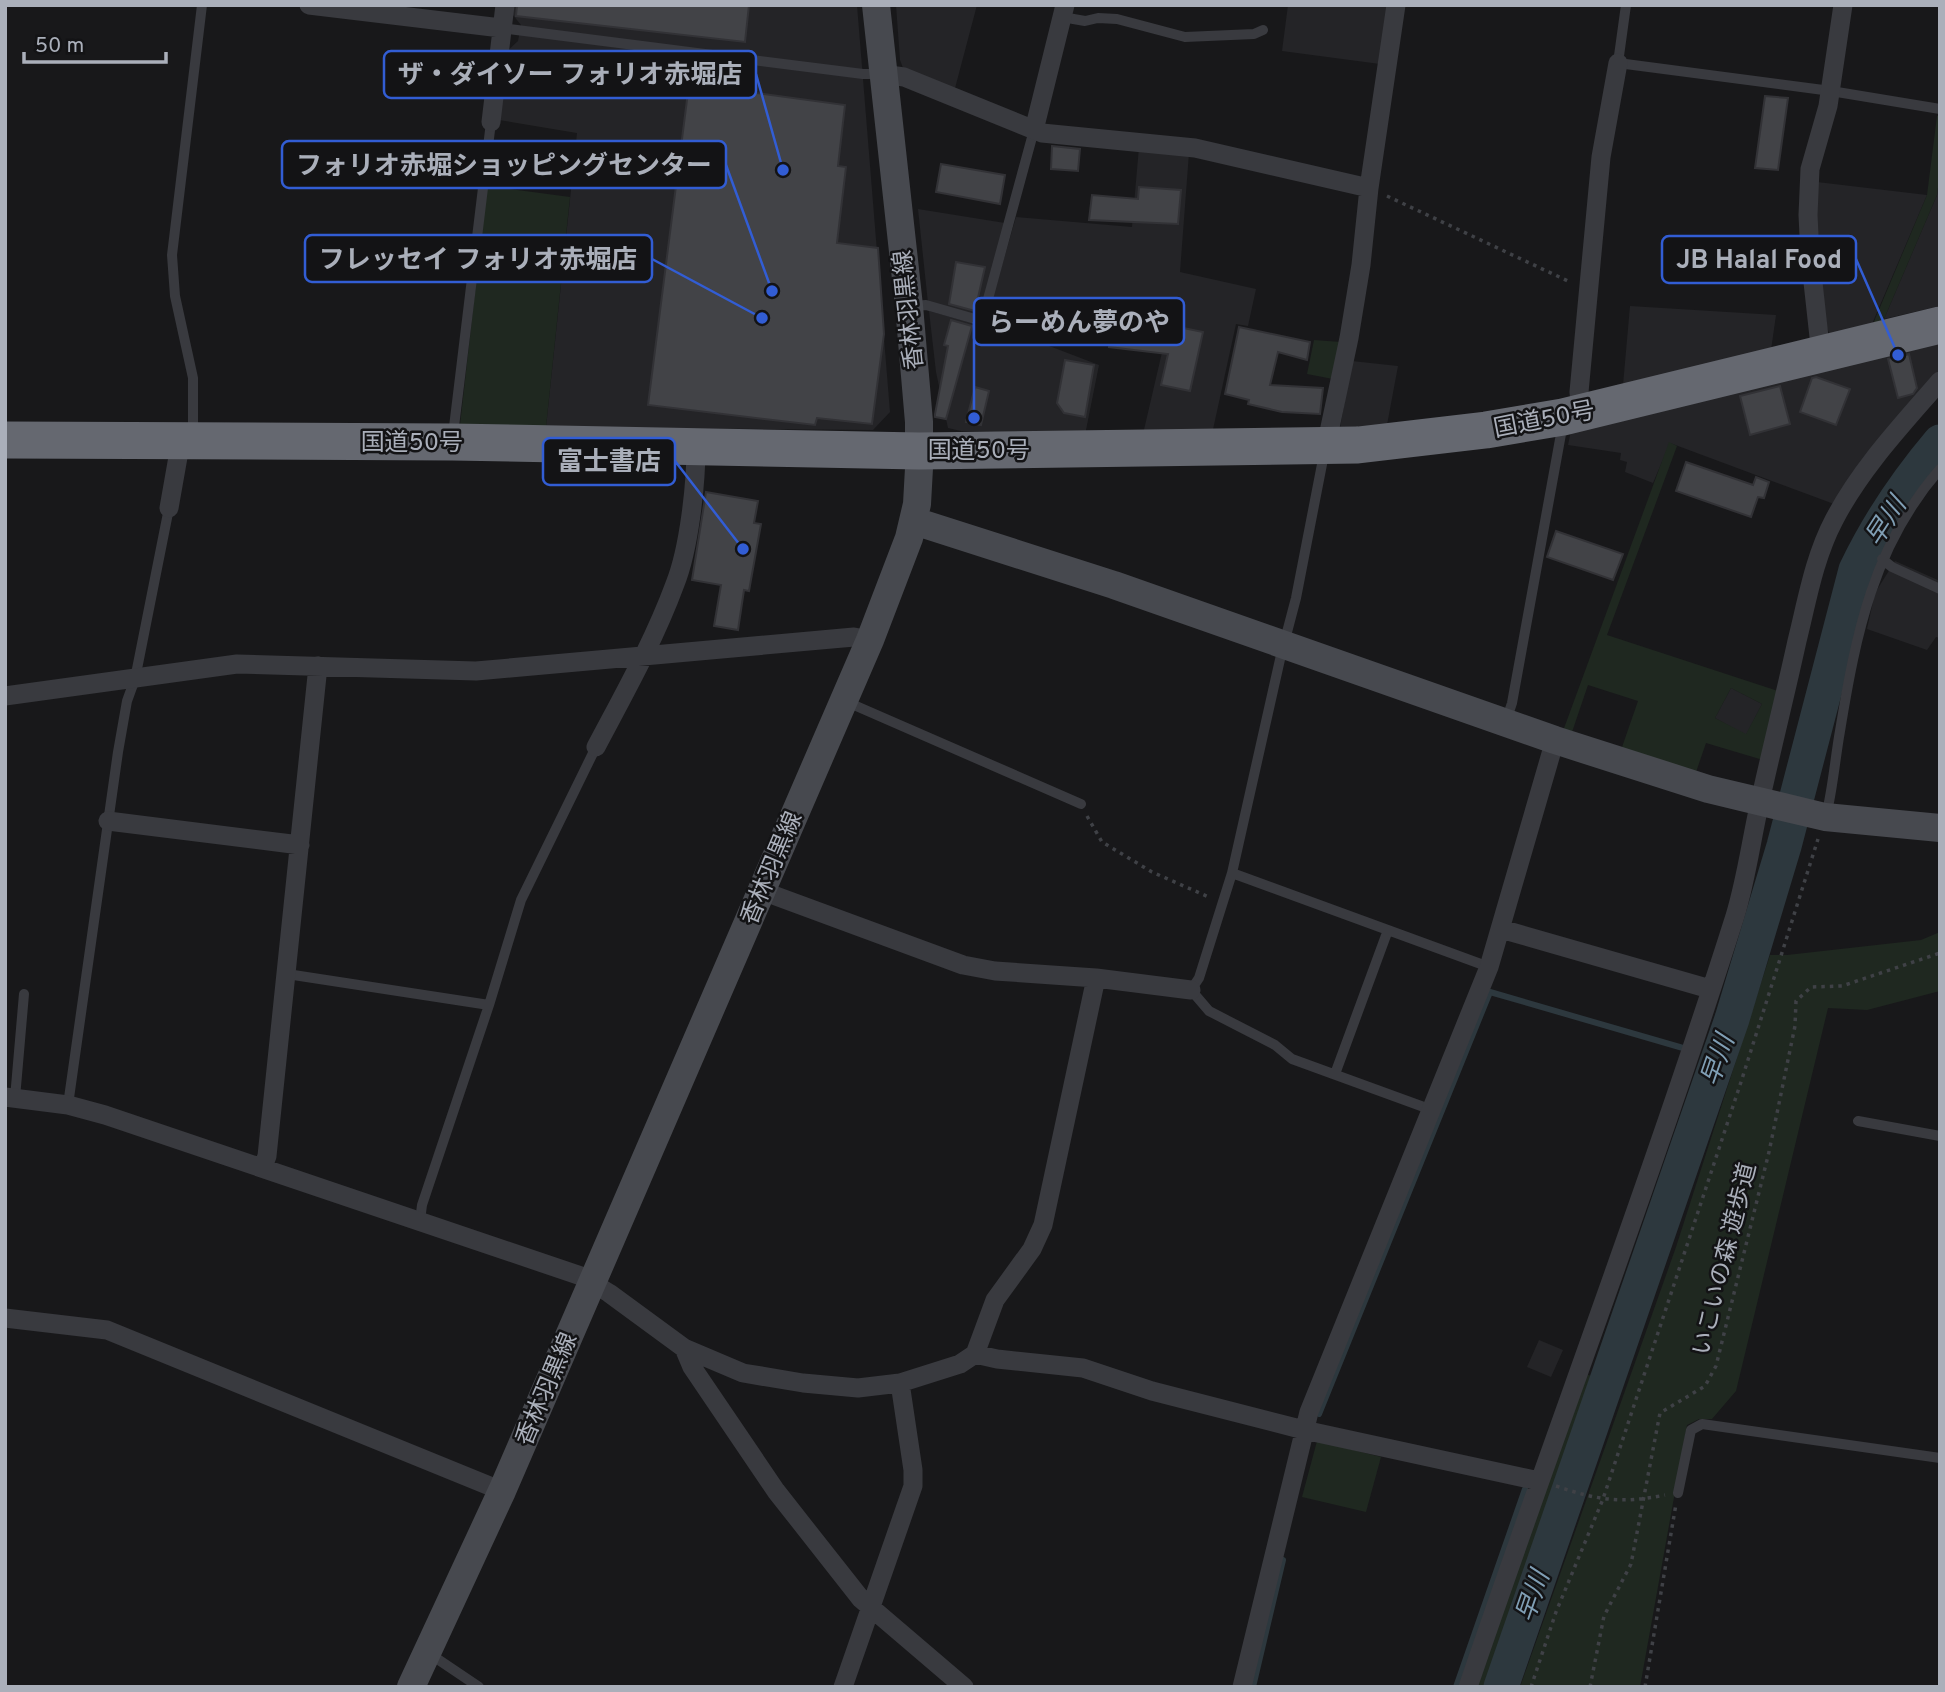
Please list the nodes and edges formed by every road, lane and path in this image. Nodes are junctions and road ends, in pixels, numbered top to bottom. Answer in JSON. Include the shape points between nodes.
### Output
{"nodes":[{"id":1,"x":202,"y":5,"type":"edge"},
{"id":2,"x":309,"y":5,"type":"edge"},
{"id":3,"x":505,"y":5,"type":"edge"},
{"id":4,"x":876,"y":5,"type":"edge"},
{"id":5,"x":1396,"y":5,"type":"edge"},
{"id":6,"x":1626,"y":5,"type":"edge"},
{"id":7,"x":1843,"y":5,"type":"edge"},
{"id":8,"x":1063,"y":11,"type":"edge"},
{"id":9,"x":501,"y":28,"type":"junction"},
{"id":10,"x":1264,"y":30,"type":"dead end"},
{"id":11,"x":1618,"y":63,"type":"junction"},
{"id":12,"x":882,"y":74,"type":"junction"},
{"id":13,"x":1831,"y":91,"type":"junction"},
{"id":14,"x":1940,"y":109,"type":"edge"},
{"id":15,"x":491,"y":122,"type":"joint"},
{"id":16,"x":1034,"y":130,"type":"junction"},
{"id":17,"x":1373,"y":190,"type":"junction"},
{"id":18,"x":1581,"y":288,"type":"dead end"},
{"id":19,"x":909,"y":306,"type":"junction"},
{"id":20,"x":1940,"y":325,"type":"edge"},
{"id":21,"x":1821,"y":355,"type":"junction"},
{"id":22,"x":1940,"y":381,"type":"edge"},
{"id":23,"x":1572,"y":415,"type":"junction"},
{"id":24,"x":5,"y":440,"type":"edge"},
{"id":25,"x":186,"y":441,"type":"junction"},
{"id":26,"x":452,"y":442,"type":"junction"},
{"id":27,"x":1326,"y":446,"type":"junction"},
{"id":28,"x":696,"y":447,"type":"junction"},
{"id":29,"x":919,"y":451,"type":"junction"},
{"id":30,"x":1940,"y":470,"type":"edge"},
{"id":31,"x":169,"y":508,"type":"joint"},
{"id":32,"x":914,"y":520,"type":"junction"},
{"id":33,"x":1882,"y":559,"type":"junction"},
{"id":34,"x":1940,"y":589,"type":"edge"},
{"id":35,"x":870,"y":640,"type":"junction"},
{"id":36,"x":1284,"y":645,"type":"junction"},
{"id":37,"x":644,"y":656,"type":"junction"},
{"id":38,"x":318,"y":666,"type":"junction"},
{"id":39,"x":135,"y":679,"type":"junction"},
{"id":40,"x":5,"y":696,"type":"edge"},
{"id":41,"x":844,"y":700,"type":"junction"},
{"id":42,"x":1506,"y":721,"type":"junction"},
{"id":43,"x":1555,"y":740,"type":"junction"},
{"id":44,"x":596,"y":747,"type":"joint"},
{"id":45,"x":1765,"y":803,"type":"junction"},
{"id":46,"x":1081,"y":804,"type":"joint"},
{"id":47,"x":1820,"y":816,"type":"junction"},
{"id":48,"x":108,"y":821,"type":"junction"},
{"id":49,"x":1940,"y":828,"type":"edge"},
{"id":50,"x":300,"y":845,"type":"junction"},
{"id":51,"x":1232,"y":873,"type":"junction"},
{"id":52,"x":762,"y":891,"type":"junction"},
{"id":53,"x":1223,"y":903,"type":"junction"},
{"id":54,"x":1500,"y":929,"type":"junction"},
{"id":55,"x":1388,"y":930,"type":"junction"},
{"id":56,"x":1940,"y":953,"type":"edge"},
{"id":57,"x":1489,"y":967,"type":"junction"},
{"id":58,"x":288,"y":974,"type":"junction"},
{"id":59,"x":1096,"y":978,"type":"junction"},
{"id":60,"x":1191,"y":989,"type":"junction"},
{"id":61,"x":1710,"y":989,"type":"junction"},
{"id":62,"x":24,"y":995,"type":"dead end"},
{"id":63,"x":489,"y":1005,"type":"junction"},
{"id":64,"x":1335,"y":1074,"type":"junction"},
{"id":65,"x":10,"y":1098,"type":"edge"},
{"id":66,"x":68,"y":1105,"type":"junction"},
{"id":67,"x":1432,"y":1110,"type":"junction"},
{"id":68,"x":1857,"y":1121,"type":"dead end"},
{"id":69,"x":1940,"y":1136,"type":"edge"},
{"id":70,"x":263,"y":1167,"type":"junction"},
{"id":71,"x":421,"y":1221,"type":"junction"},
{"id":72,"x":592,"y":1282,"type":"junction"},
{"id":73,"x":5,"y":1318,"type":"edge"},
{"id":74,"x":684,"y":1348,"type":"junction"},
{"id":75,"x":975,"y":1354,"type":"junction"},
{"id":76,"x":900,"y":1383,"type":"junction"},
{"id":77,"x":1304,"y":1430,"type":"junction"},
{"id":78,"x":1940,"y":1458,"type":"edge"},
{"id":79,"x":1547,"y":1483,"type":"junction"},
{"id":80,"x":502,"y":1491,"type":"junction"},
{"id":81,"x":1678,"y":1493,"type":"junction"},
{"id":82,"x":1603,"y":1499,"type":"junction"},
{"id":83,"x":1643,"y":1500,"type":"junction"},
{"id":84,"x":871,"y":1609,"type":"junction"},
{"id":85,"x":427,"y":1652,"type":"junction"},
{"id":86,"x":411,"y":1687,"type":"edge"},
{"id":87,"x":479,"y":1687,"type":"edge"},
{"id":88,"x":843,"y":1687,"type":"edge"},
{"id":89,"x":964,"y":1687,"type":"edge"},
{"id":90,"x":1242,"y":1687,"type":"edge"},
{"id":91,"x":1468,"y":1687,"type":"edge"},
{"id":92,"x":1531,"y":1687,"type":"edge"},
{"id":93,"x":1590,"y":1687,"type":"edge"},
{"id":94,"x":1645,"y":1687,"type":"edge"}],
"edges":[{"from":1,"to":25,"type":"lane","via":[[172,255],[193,378]]},
{"from":2,"to":9,"type":"street"},
{"from":3,"to":9,"type":"street"},
{"from":4,"to":12,"type":"main road","name":"香林羽黒線"},
{"from":5,"to":17,"type":"street"},
{"from":6,"to":11,"type":"lane"},
{"from":7,"to":13,"type":"street"},
{"from":8,"to":10,"type":"lane","via":[[1085,20],[1117,19],[1185,37]]},
{"from":8,"to":16,"type":"street"},
{"from":9,"to":12,"type":"lane"},
{"from":9,"to":15,"type":"street"},
{"from":11,"to":13,"type":"lane"},
{"from":11,"to":23,"type":"street","via":[[1601,157],[1579,392]]},
{"from":12,"to":16,"type":"street","via":[[904,77]]},
{"from":12,"to":19,"type":"main road","name":"香林羽黒線"},
{"from":13,"to":14,"type":"lane"},
{"from":13,"to":21,"type":"street","via":[[1810,169],[1808,215]]},
{"from":15,"to":26,"type":"lane"},
{"from":16,"to":17,"type":"street","via":[[1195,148]]},
{"from":16,"to":19,"type":"lane","via":[[982,321],[926,305]]},
{"from":17,"to":18,"type":"path"},
{"from":17,"to":27,"type":"street"},
{"from":19,"to":29,"type":"main road","name":"香林羽黒線"},
{"from":20,"to":21,"type":"highway","name":"国道50号"},
{"from":21,"to":23,"type":"highway","name":"国道50号"},
{"from":22,"to":45,"type":"street","via":[[1870,463],[1832,524],[1811,584]]},
{"from":23,"to":27,"type":"highway","name":"国道50号","via":[[1398,442]]},
{"from":23,"to":42,"type":"lane","via":[[1561,443]]},
{"from":24,"to":25,"type":"highway","name":"国道50号"},
{"from":25,"to":26,"type":"highway","name":"国道50号"},
{"from":25,"to":31,"type":"street","via":[[178,457]]},
{"from":26,"to":28,"type":"highway","name":"国道50号"},
{"from":27,"to":29,"type":"highway","name":"国道50号"},
{"from":27,"to":36,"type":"lane"},
{"from":28,"to":29,"type":"highway","name":"国道50号"},
{"from":28,"to":37,"type":"street","via":[[682,561]]},
{"from":29,"to":32,"type":"main road","name":"香林羽黒線"},
{"from":30,"to":33,"type":"lane","via":[[1903,518]]},
{"from":31,"to":39,"type":"lane"},
{"from":32,"to":35,"type":"main road","name":"香林羽黒線"},
{"from":32,"to":36,"type":"main road"},
{"from":33,"to":34,"type":"lane"},
{"from":33,"to":47,"type":"lane","via":[[1866,602]]},
{"from":35,"to":37,"type":"street","via":[[854,637]]},
{"from":35,"to":41,"type":"main road","name":"香林羽黒線"},
{"from":36,"to":42,"type":"main road"},
{"from":36,"to":51,"type":"lane"},
{"from":37,"to":38,"type":"street","via":[[475,671]]},
{"from":37,"to":44,"type":"street"},
{"from":38,"to":39,"type":"street","via":[[237,664]]},
{"from":38,"to":50,"type":"street"},
{"from":39,"to":40,"type":"street"},
{"from":39,"to":48,"type":"lane","via":[[127,701]]},
{"from":41,"to":46,"type":"lane"},
{"from":41,"to":52,"type":"main road","name":"香林羽黒線"},
{"from":42,"to":43,"type":"main road"},
{"from":43,"to":45,"type":"main road"},
{"from":43,"to":54,"type":"street"},
{"from":44,"to":63,"type":"lane","via":[[521,900]]},
{"from":45,"to":47,"type":"main road"},
{"from":45,"to":61,"type":"street"},
{"from":46,"to":53,"type":"path","via":[[1102,842],[1152,872]]},
{"from":47,"to":49,"type":"main road"},
{"from":47,"to":82,"type":"path","via":[[1741,1082]]},
{"from":48,"to":50,"type":"street"},
{"from":48,"to":66,"type":"lane"},
{"from":50,"to":58,"type":"street"},
{"from":51,"to":53,"type":"lane"},
{"from":51,"to":55,"type":"lane"},
{"from":52,"to":59,"type":"street","via":[[963,965]]},
{"from":52,"to":72,"type":"main road","name":"香林羽黒線"},
{"from":53,"to":60,"type":"lane","via":[[1199,978]]},
{"from":54,"to":57,"type":"street"},
{"from":54,"to":61,"type":"street"},
{"from":55,"to":57,"type":"lane"},
{"from":55,"to":64,"type":"lane"},
{"from":56,"to":83,"type":"path","name":"いこいの森 遊歩道","via":[[1842,985],[1811,987],[1796,1001],[1769,1152],[1716,1366],[1705,1385],[1660,1413]]},
{"from":57,"to":67,"type":"street"},
{"from":58,"to":63,"type":"lane"},
{"from":58,"to":70,"type":"street"},
{"from":59,"to":60,"type":"street"},
{"from":59,"to":75,"type":"street","via":[[1043,1225],[1032,1249],[995,1300]]},
{"from":60,"to":64,"type":"lane","via":[[1209,1011],[1275,1045],[1292,1059]]},
{"from":61,"to":79,"type":"street"},
{"from":62,"to":65,"type":"lane"},
{"from":63,"to":71,"type":"lane","via":[[422,1205]]},
{"from":64,"to":67,"type":"lane"},
{"from":65,"to":66,"type":"street"},
{"from":66,"to":70,"type":"street"},
{"from":67,"to":77,"type":"street"},
{"from":68,"to":69,"type":"lane"},
{"from":70,"to":71,"type":"street"},
{"from":71,"to":72,"type":"street"},
{"from":72,"to":74,"type":"street"},
{"from":72,"to":80,"type":"main road","name":"香林羽黒線"},
{"from":73,"to":80,"type":"street","via":[[107,1330]]},
{"from":74,"to":76,"type":"street","via":[[743,1373],[777,1379],[858,1388]]},
{"from":74,"to":84,"type":"street","via":[[692,1367],[776,1491]]},
{"from":75,"to":76,"type":"street","via":[[960,1364]]},
{"from":75,"to":77,"type":"street","via":[[1083,1368],[1152,1391]]},
{"from":76,"to":84,"type":"street","via":[[913,1486]]},
{"from":77,"to":79,"type":"street"},
{"from":77,"to":90,"type":"street"},
{"from":78,"to":81,"type":"lane","via":[[1702,1424],[1691,1430]]},
{"from":79,"to":82,"type":"path"},
{"from":79,"to":91,"type":"street"},
{"from":80,"to":85,"type":"main road","name":"香林羽黒線"},
{"from":81,"to":83,"type":"path"},
{"from":81,"to":94,"type":"path"},
{"from":82,"to":83,"type":"path"},
{"from":82,"to":92,"type":"path"},
{"from":83,"to":93,"type":"path","name":"いこいの森 遊歩道","via":[[1631,1564],[1604,1616]]},
{"from":84,"to":88,"type":"street"},
{"from":84,"to":89,"type":"street"},
{"from":85,"to":86,"type":"main road","name":"香林羽黒線"},
{"from":85,"to":87,"type":"lane"}]}
